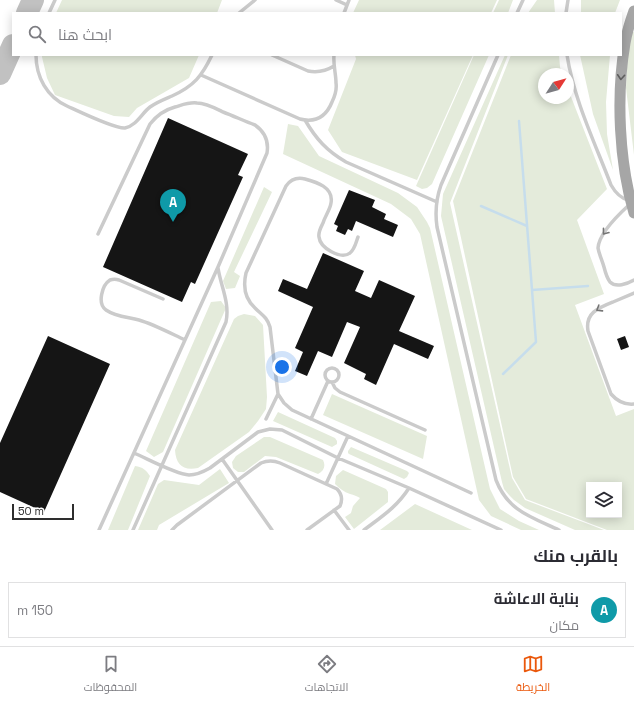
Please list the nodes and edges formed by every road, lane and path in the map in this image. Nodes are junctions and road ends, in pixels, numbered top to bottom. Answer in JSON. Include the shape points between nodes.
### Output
{"nodes":[{"id":1,"x":54,"y":0,"type":"edge"},
{"id":2,"x":255,"y":0,"type":"edge"},
{"id":3,"x":336,"y":0,"type":"edge"},
{"id":4,"x":349,"y":0,"type":"edge"},
{"id":5,"x":523,"y":0,"type":"edge"},
{"id":6,"x":568,"y":0,"type":"edge"},
{"id":7,"x":347,"y":5,"type":"junction"},
{"id":8,"x":248,"y":6,"type":"junction"},
{"id":9,"x":634,"y":11,"type":"edge"},
{"id":10,"x":49,"y":12,"type":"edge"},
{"id":11,"x":240,"y":12,"type":"edge"},
{"id":12,"x":247,"y":12,"type":"edge"},
{"id":13,"x":344,"y":12,"type":"edge"},
{"id":14,"x":517,"y":12,"type":"edge"},
{"id":15,"x":566,"y":12,"type":"edge"},
{"id":16,"x":36,"y":56,"type":"edge"},
{"id":17,"x":211,"y":56,"type":"edge"},
{"id":18,"x":274,"y":56,"type":"edge"},
{"id":19,"x":334,"y":56,"type":"edge"},
{"id":20,"x":498,"y":56,"type":"edge"},
{"id":21,"x":567,"y":56,"type":"edge"},
{"id":22,"x":334,"y":66,"type":"junction"},
{"id":23,"x":201,"y":74,"type":"junction"},
{"id":24,"x":305,"y":120,"type":"junction"},
{"id":25,"x":437,"y":202,"type":"junction"},
{"id":26,"x":632,"y":205,"type":"edge"},
{"id":27,"x":98,"y":234,"type":"dead end"},
{"id":28,"x":358,"y":236,"type":"dead end"},
{"id":29,"x":218,"y":267,"type":"junction"},
{"id":30,"x":634,"y":280,"type":"edge"},
{"id":31,"x":634,"y":293,"type":"edge"},
{"id":32,"x":163,"y":298,"type":"dead end"},
{"id":33,"x":184,"y":340,"type":"junction"},
{"id":34,"x":278,"y":394,"type":"junction"},
{"id":35,"x":634,"y":404,"type":"edge"},
{"id":36,"x":266,"y":418,"type":"dead end"},
{"id":37,"x":311,"y":419,"type":"junction"},
{"id":38,"x":426,"y":430,"type":"dead end"},
{"id":39,"x":348,"y":436,"type":"junction"},
{"id":40,"x":134,"y":452,"type":"junction"},
{"id":41,"x":222,"y":458,"type":"junction"},
{"id":42,"x":338,"y":458,"type":"junction"},
{"id":43,"x":161,"y":465,"type":"junction"},
{"id":44,"x":238,"y":481,"type":"junction"},
{"id":45,"x":326,"y":484,"type":"junction"},
{"id":46,"x":409,"y":488,"type":"junction"},
{"id":47,"x":471,"y":493,"type":"dead end"},
{"id":48,"x":334,"y":510,"type":"junction"},
{"id":49,"x":99,"y":530,"type":"edge"},
{"id":50,"x":133,"y":530,"type":"edge"},
{"id":51,"x":172,"y":530,"type":"edge"},
{"id":52,"x":272,"y":530,"type":"edge"},
{"id":53,"x":307,"y":530,"type":"edge"},
{"id":54,"x":349,"y":530,"type":"edge"},
{"id":55,"x":364,"y":530,"type":"edge"},
{"id":56,"x":501,"y":530,"type":"edge"},
{"id":57,"x":560,"y":530,"type":"edge"}],
"edges":[{"from":1,"to":10,"type":"lane"},
{"from":2,"to":8,"type":"lane"},
{"from":3,"to":7,"type":"lane"},
{"from":4,"to":7,"type":"lane"},
{"from":5,"to":14,"type":"lane"},
{"from":6,"to":15,"type":"lane"},
{"from":7,"to":13,"type":"lane"},
{"from":8,"to":11,"type":"lane"},
{"from":8,"to":12,"type":"lane"},
{"from":9,"to":26,"type":"main road","one_way":true,"via":[[625,43],[621,74],[623,153]]},
{"from":16,"to":23,"type":"lane","via":[[41,80],[54,98],[60,103],[120,128],[130,126],[149,107],[188,87]]},
{"from":17,"to":23,"type":"lane"},
{"from":18,"to":22,"type":"lane","via":[[313,72]]},
{"from":19,"to":22,"type":"lane"},
{"from":20,"to":25,"type":"lane","via":[[440,185]]},
{"from":21,"to":26,"type":"lane","via":[[576,94],[612,185],[618,195]]},
{"from":22,"to":24,"type":"lane","via":[[336,90],[329,109],[316,119]]},
{"from":23,"to":24,"type":"lane"},
{"from":24,"to":25,"type":"lane","via":[[322,145],[346,162]]},
{"from":25,"to":57,"type":"lane","via":[[438,228],[496,480],[513,506],[526,515]]},
{"from":26,"to":30,"type":"lane","one_way":true,"via":[[618,216],[601,237],[598,248],[608,278],[614,285]]},
{"from":27,"to":29,"type":"lane","via":[[154,119],[168,109],[196,102],[206,104],[260,128],[268,142],[267,153]]},
{"from":28,"to":34,"type":"lane","via":[[353,249],[347,255],[325,249],[318,236],[331,205],[332,197],[329,190],[322,185],[299,178],[286,186],[244,280],[249,302],[265,317],[270,327]]},
{"from":29,"to":33,"type":"lane"},
{"from":29,"to":43,"type":"lane","via":[[228,308],[226,322]]},
{"from":31,"to":35,"type":"lane","one_way":true,"via":[[596,309],[590,316],[588,328],[611,394],[621,402]]},
{"from":32,"to":33,"type":"lane","via":[[114,279],[106,285],[100,302],[107,311],[140,320]]},
{"from":33,"to":40,"type":"lane"},
{"from":34,"to":36,"type":"lane"},
{"from":34,"to":37,"type":"lane","via":[[287,407]]},
{"from":37,"to":38,"type":"lane","via":[[330,382],[340,392]]},
{"from":37,"to":39,"type":"lane"},
{"from":39,"to":42,"type":"lane"},
{"from":39,"to":47,"type":"lane"},
{"from":40,"to":43,"type":"lane"},
{"from":40,"to":49,"type":"lane"},
{"from":41,"to":42,"type":"lane","via":[[258,432],[270,429],[288,433]]},
{"from":41,"to":43,"type":"lane","via":[[204,472],[190,475]]},
{"from":41,"to":44,"type":"lane"},
{"from":42,"to":45,"type":"lane"},
{"from":42,"to":46,"type":"lane"},
{"from":43,"to":50,"type":"lane"},
{"from":44,"to":45,"type":"lane","via":[[261,463],[272,461]]},
{"from":44,"to":51,"type":"lane"},
{"from":44,"to":52,"type":"lane"},
{"from":45,"to":48,"type":"lane","via":[[337,489],[342,495],[340,506]]},
{"from":46,"to":55,"type":"lane","via":[[395,507]]},
{"from":46,"to":56,"type":"lane"},
{"from":48,"to":53,"type":"lane"},
{"from":48,"to":54,"type":"lane"}]}
